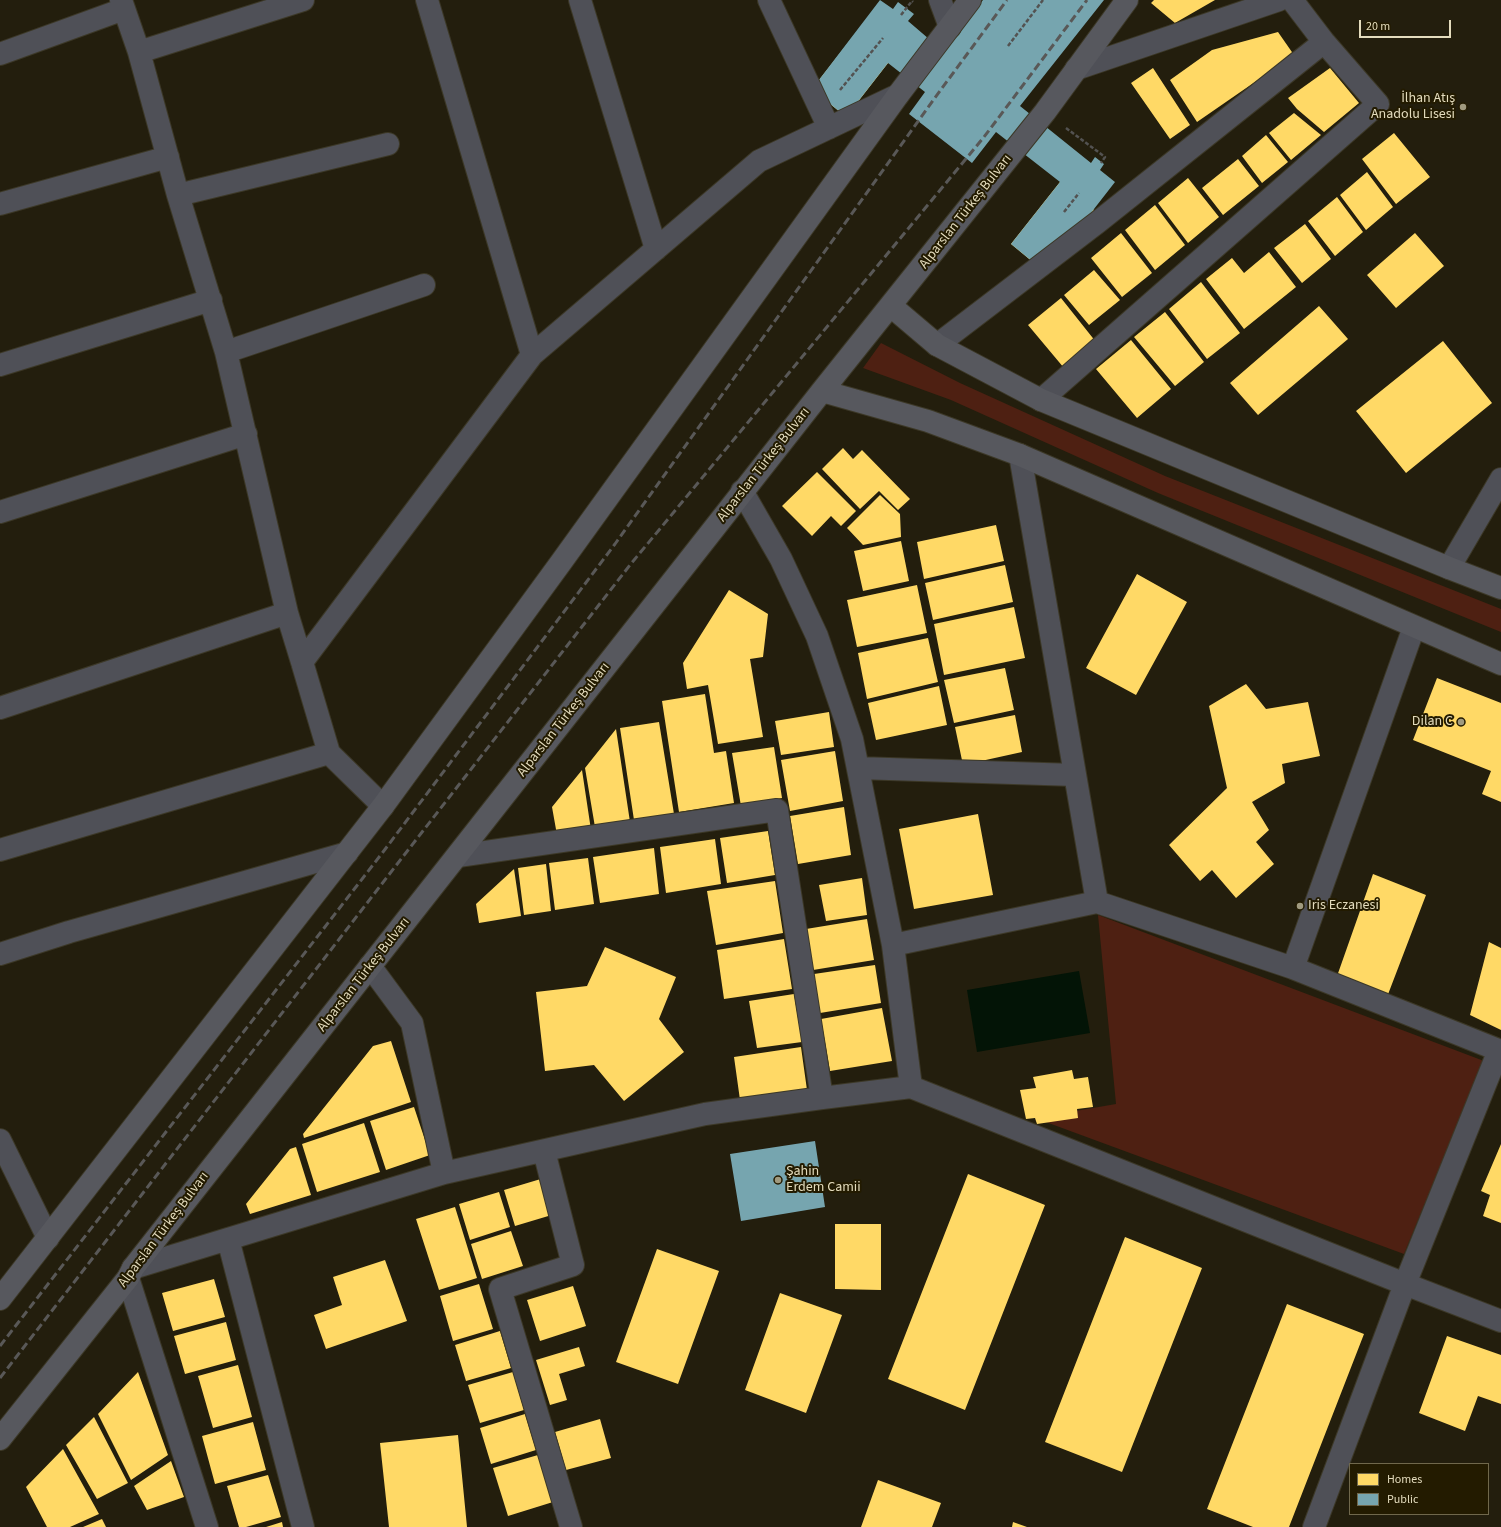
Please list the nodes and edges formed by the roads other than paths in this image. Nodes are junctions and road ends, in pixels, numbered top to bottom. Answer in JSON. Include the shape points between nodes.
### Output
{"nodes":[{"id":1,"x":303,"y":0,"type":"edge"},
{"id":2,"x":427,"y":0,"type":"edge"},
{"id":3,"x":580,"y":0,"type":"edge"},
{"id":4,"x":769,"y":0,"type":"edge"},
{"id":5,"x":940,"y":0,"type":"edge"},
{"id":6,"x":970,"y":0,"type":"edge"},
{"id":7,"x":1127,"y":0,"type":"edge"},
{"id":8,"x":1279,"y":0,"type":"edge"},
{"id":9,"x":1292,"y":0,"type":"edge"},
{"id":10,"x":122,"y":5,"type":"edge"},
{"id":11,"x":950,"y":27,"type":"junction"},
{"id":12,"x":1324,"y":42,"type":"junction"},
{"id":13,"x":1,"y":50,"type":"edge"},
{"id":14,"x":139,"y":52,"type":"junction"},
{"id":15,"x":1076,"y":69,"type":"junction"},
{"id":16,"x":898,"y":95,"type":"junction"},
{"id":17,"x":830,"y":128,"type":"junction"},
{"id":18,"x":388,"y":144,"type":"dead end"},
{"id":19,"x":168,"y":157,"type":"junction"},
{"id":20,"x":178,"y":195,"type":"junction"},
{"id":21,"x":0,"y":204,"type":"edge"},
{"id":22,"x":656,"y":249,"type":"junction"},
{"id":23,"x":424,"y":285,"type":"dead end"},
{"id":24,"x":211,"y":300,"type":"junction"},
{"id":25,"x":891,"y":306,"type":"junction"},
{"id":26,"x":937,"y":345,"type":"junction"},
{"id":27,"x":226,"y":352,"type":"junction"},
{"id":28,"x":532,"y":355,"type":"junction"},
{"id":29,"x":0,"y":365,"type":"edge"},
{"id":30,"x":822,"y":391,"type":"junction"},
{"id":31,"x":1041,"y":400,"type":"junction"},
{"id":32,"x":246,"y":434,"type":"junction"},
{"id":33,"x":1020,"y":454,"type":"junction"},
{"id":34,"x":1501,"y":479,"type":"edge"},
{"id":35,"x":742,"y":492,"type":"junction"},
{"id":36,"x":0,"y":512,"type":"edge"},
{"id":37,"x":1448,"y":568,"type":"junction"},
{"id":38,"x":1501,"y":588,"type":"edge"},
{"id":39,"x":287,"y":614,"type":"junction"},
{"id":40,"x":1414,"y":627,"type":"junction"},
{"id":41,"x":302,"y":662,"type":"junction"},
{"id":42,"x":1501,"y":664,"type":"edge"},
{"id":43,"x":0,"y":708,"type":"edge"},
{"id":44,"x":329,"y":753,"type":"junction"},
{"id":45,"x":858,"y":768,"type":"junction"},
{"id":46,"x":1075,"y":776,"type":"junction"},
{"id":47,"x":383,"y":806,"type":"junction"},
{"id":48,"x":0,"y":850,"type":"edge"},
{"id":49,"x":347,"y":853,"type":"junction"},
{"id":50,"x":458,"y":856,"type":"junction"},
{"id":51,"x":1097,"y":902,"type":"junction"},
{"id":52,"x":893,"y":945,"type":"junction"},
{"id":53,"x":0,"y":954,"type":"edge"},
{"id":54,"x":370,"y":966,"type":"junction"},
{"id":55,"x":1293,"y":968,"type":"junction"},
{"id":56,"x":1500,"y":1050,"type":"edge"},
{"id":57,"x":911,"y":1087,"type":"junction"},
{"id":58,"x":822,"y":1098,"type":"junction"},
{"id":59,"x":0,"y":1140,"type":"edge"},
{"id":60,"x":544,"y":1151,"type":"junction"},
{"id":61,"x":444,"y":1174,"type":"junction"},
{"id":62,"x":48,"y":1238,"type":"junction"},
{"id":63,"x":228,"y":1239,"type":"junction"},
{"id":64,"x":130,"y":1273,"type":"junction"},
{"id":65,"x":7,"y":1282,"type":"edge"},
{"id":66,"x":1405,"y":1284,"type":"junction"},
{"id":67,"x":0,"y":1299,"type":"edge"},
{"id":68,"x":1501,"y":1321,"type":"edge"},
{"id":69,"x":0,"y":1439,"type":"edge"},
{"id":70,"x":205,"y":1527,"type":"edge"},
{"id":71,"x":303,"y":1527,"type":"edge"},
{"id":72,"x":571,"y":1527,"type":"edge"},
{"id":73,"x":1314,"y":1527,"type":"edge"}],
"edges":[{"from":1,"to":14,"type":"street"},
{"from":2,"to":28,"type":"street"},
{"from":3,"to":22,"type":"street"},
{"from":4,"to":17,"type":"street"},
{"from":5,"to":11,"type":"street"},
{"from":6,"to":11,"type":"main road"},
{"from":7,"to":15,"type":"main road","name":"Alparslan Türkeş Bulvarı"},
{"from":8,"to":15,"type":"street"},
{"from":9,"to":12,"type":"street"},
{"from":10,"to":13,"type":"street"},
{"from":10,"to":14,"type":"street"},
{"from":11,"to":16,"type":"main road"},
{"from":12,"to":26,"type":"street","via":[[1098,222]]},
{"from":12,"to":31,"type":"street","via":[[1378,104]]},
{"from":14,"to":19,"type":"street"},
{"from":15,"to":25,"type":"main road","name":"Alparslan Türkeş Bulvarı","via":[[1045,112]]},
{"from":16,"to":17,"type":"street"},
{"from":16,"to":47,"type":"main road"},
{"from":17,"to":22,"type":"street","via":[[759,161]]},
{"from":18,"to":20,"type":"street"},
{"from":19,"to":20,"type":"street"},
{"from":19,"to":21,"type":"street"},
{"from":20,"to":24,"type":"street"},
{"from":22,"to":28,"type":"street"},
{"from":23,"to":27,"type":"street"},
{"from":24,"to":27,"type":"street"},
{"from":24,"to":29,"type":"street"},
{"from":25,"to":26,"type":"main road"},
{"from":25,"to":30,"type":"main road","name":"Alparslan Türkeş Bulvarı"},
{"from":26,"to":31,"type":"main road"},
{"from":27,"to":32,"type":"street"},
{"from":28,"to":41,"type":"street"},
{"from":30,"to":33,"type":"main road","via":[[928,420]]},
{"from":30,"to":35,"type":"main road","name":"Alparslan Türkeş Bulvarı"},
{"from":31,"to":37,"type":"main road"},
{"from":32,"to":36,"type":"street"},
{"from":32,"to":39,"type":"street"},
{"from":33,"to":40,"type":"main road"},
{"from":33,"to":46,"type":"street"},
{"from":34,"to":37,"type":"street"},
{"from":35,"to":45,"type":"street","via":[[781,559],[817,636],[852,739]]},
{"from":35,"to":50,"type":"main road","name":"Alparslan Türkeş Bulvarı"},
{"from":37,"to":38,"type":"main road"},
{"from":39,"to":41,"type":"street"},
{"from":39,"to":43,"type":"street"},
{"from":40,"to":42,"type":"main road"},
{"from":40,"to":55,"type":"street"},
{"from":41,"to":44,"type":"street"},
{"from":44,"to":47,"type":"street"},
{"from":44,"to":48,"type":"street"},
{"from":45,"to":46,"type":"street"},
{"from":45,"to":52,"type":"street"},
{"from":46,"to":51,"type":"street"},
{"from":47,"to":49,"type":"main road"},
{"from":49,"to":53,"type":"street"},
{"from":49,"to":62,"type":"main road"},
{"from":50,"to":54,"type":"main road","name":"Alparslan Türkeş Bulvarı"},
{"from":50,"to":58,"type":"street","via":[[777,810]]},
{"from":51,"to":52,"type":"street"},
{"from":51,"to":55,"type":"street"},
{"from":52,"to":57,"type":"street"},
{"from":54,"to":61,"type":"street","via":[[412,1023]]},
{"from":54,"to":64,"type":"main road","name":"Alparslan Türkeş Bulvarı"},
{"from":55,"to":56,"type":"street"},
{"from":56,"to":66,"type":"street"},
{"from":57,"to":58,"type":"street"},
{"from":57,"to":66,"type":"street"},
{"from":58,"to":60,"type":"street","via":[[705,1114]]},
{"from":59,"to":62,"type":"street"},
{"from":60,"to":61,"type":"street"},
{"from":60,"to":72,"type":"street","via":[[573,1265],[500,1289]]},
{"from":61,"to":63,"type":"street"},
{"from":62,"to":65,"type":"main road"},
{"from":63,"to":64,"type":"street"},
{"from":63,"to":71,"type":"street"},
{"from":64,"to":69,"type":"main road","name":"Alparslan Türkeş Bulvarı"},
{"from":64,"to":70,"type":"street"},
{"from":65,"to":67,"type":"main road"},
{"from":66,"to":68,"type":"street"},
{"from":66,"to":73,"type":"street"}]}
